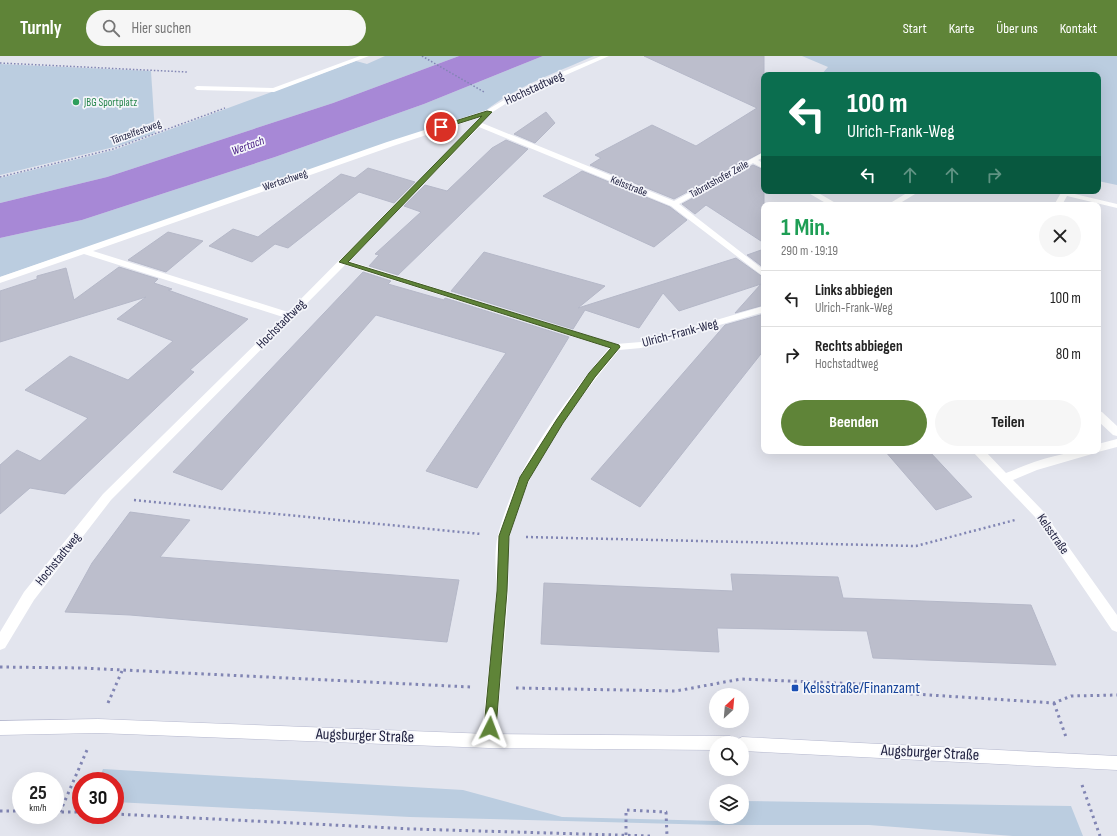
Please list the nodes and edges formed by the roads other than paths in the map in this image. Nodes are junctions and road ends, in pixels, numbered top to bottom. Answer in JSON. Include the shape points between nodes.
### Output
{"nodes":[{"id":1,"x":366,"y":56,"type":"edge"},
{"id":2,"x":606,"y":56,"type":"edge"},
{"id":3,"x":197,"y":88,"type":"dead end"},
{"id":4,"x":489,"y":112,"type":"junction"},
{"id":5,"x":478,"y":124,"type":"junction"},
{"id":6,"x":761,"y":156,"type":"edge"},
{"id":7,"x":752,"y":160,"type":"junction"},
{"id":8,"x":761,"y":165,"type":"edge"},
{"id":9,"x":815,"y":194,"type":"edge"},
{"id":10,"x":911,"y":194,"type":"edge"},
{"id":11,"x":1069,"y":194,"type":"edge"},
{"id":12,"x":829,"y":202,"type":"edge"},
{"id":13,"x":896,"y":202,"type":"edge"},
{"id":14,"x":1101,"y":202,"type":"edge"},
{"id":15,"x":1101,"y":202,"type":"edge"},
{"id":16,"x":674,"y":204,"type":"junction"},
{"id":17,"x":1117,"y":206,"type":"edge"},
{"id":18,"x":82,"y":250,"type":"junction"},
{"id":19,"x":343,"y":262,"type":"junction"},
{"id":20,"x":761,"y":272,"type":"edge"},
{"id":21,"x":0,"y":280,"type":"edge"},
{"id":22,"x":761,"y":310,"type":"edge"},
{"id":23,"x":289,"y":316,"type":"junction"},
{"id":24,"x":616,"y":347,"type":"junction"},
{"id":25,"x":1101,"y":418,"type":"edge"},
{"id":26,"x":1117,"y":432,"type":"edge"},
{"id":27,"x":1117,"y":443,"type":"edge"},
{"id":28,"x":1101,"y":447,"type":"edge"},
{"id":29,"x":981,"y":454,"type":"edge"},
{"id":30,"x":1077,"y":454,"type":"edge"},
{"id":31,"x":1005,"y":478,"type":"junction"},
{"id":32,"x":1117,"y":626,"type":"edge"},
{"id":33,"x":0,"y":644,"type":"edge"},
{"id":34,"x":0,"y":728,"type":"edge"},
{"id":35,"x":489,"y":741,"type":"junction"},
{"id":36,"x":709,"y":743,"type":"edge"},
{"id":37,"x":749,"y":744,"type":"edge"},
{"id":38,"x":1117,"y":763,"type":"edge"}],
"edges":[{"from":1,"to":3,"type":"street","via":[[274,90]]},
{"from":2,"to":4,"type":"street","name":"Hochstadtweg","via":[[509,98]]},
{"from":4,"to":5,"type":"street","name":"Hochstadtweg"},
{"from":4,"to":18,"type":"street","name":"Wertachweg"},
{"from":5,"to":16,"type":"street","name":"Kelsstraße"},
{"from":5,"to":19,"type":"street","name":"Hochstadtweg"},
{"from":6,"to":7,"type":"street","name":"Tabratshofer Zeile"},
{"from":7,"to":8,"type":"street"},
{"from":7,"to":16,"type":"street","name":"Tabratshofer Zeile"},
{"from":9,"to":12,"type":"street"},
{"from":10,"to":13,"type":"street"},
{"from":11,"to":15,"type":"street"},
{"from":14,"to":17,"type":"street"},
{"from":16,"to":20,"type":"street","name":"Kelsstraße"},
{"from":18,"to":21,"type":"street","name":"Wertachweg"},
{"from":18,"to":23,"type":"street"},
{"from":19,"to":23,"type":"street","name":"Hochstadtweg"},
{"from":19,"to":24,"type":"street","name":"Ulrich-Frank-Weg"},
{"from":22,"to":24,"type":"street","name":"Ulrich-Frank-Weg","via":[[641,345]]},
{"from":23,"to":33,"type":"street","name":"Hochstadtweg","via":[[107,497],[29,596]]},
{"from":24,"to":35,"type":"street","via":[[592,375],[560,421],[524,480],[504,536],[502,591]]},
{"from":25,"to":26,"type":"street"},
{"from":27,"to":28,"type":"street"},
{"from":29,"to":31,"type":"street","name":"Kelsstraße"},
{"from":30,"to":31,"type":"street","via":[[1034,466]]},
{"from":31,"to":32,"type":"street","name":"Kelsstraße","via":[[1039,514]]},
{"from":34,"to":35,"type":"street","name":"Augsburger Straße","via":[[98,726]]},
{"from":35,"to":36,"type":"street","name":"Augsburger Straße"},
{"from":37,"to":38,"type":"street","name":"Augsburger Straße"}]}
